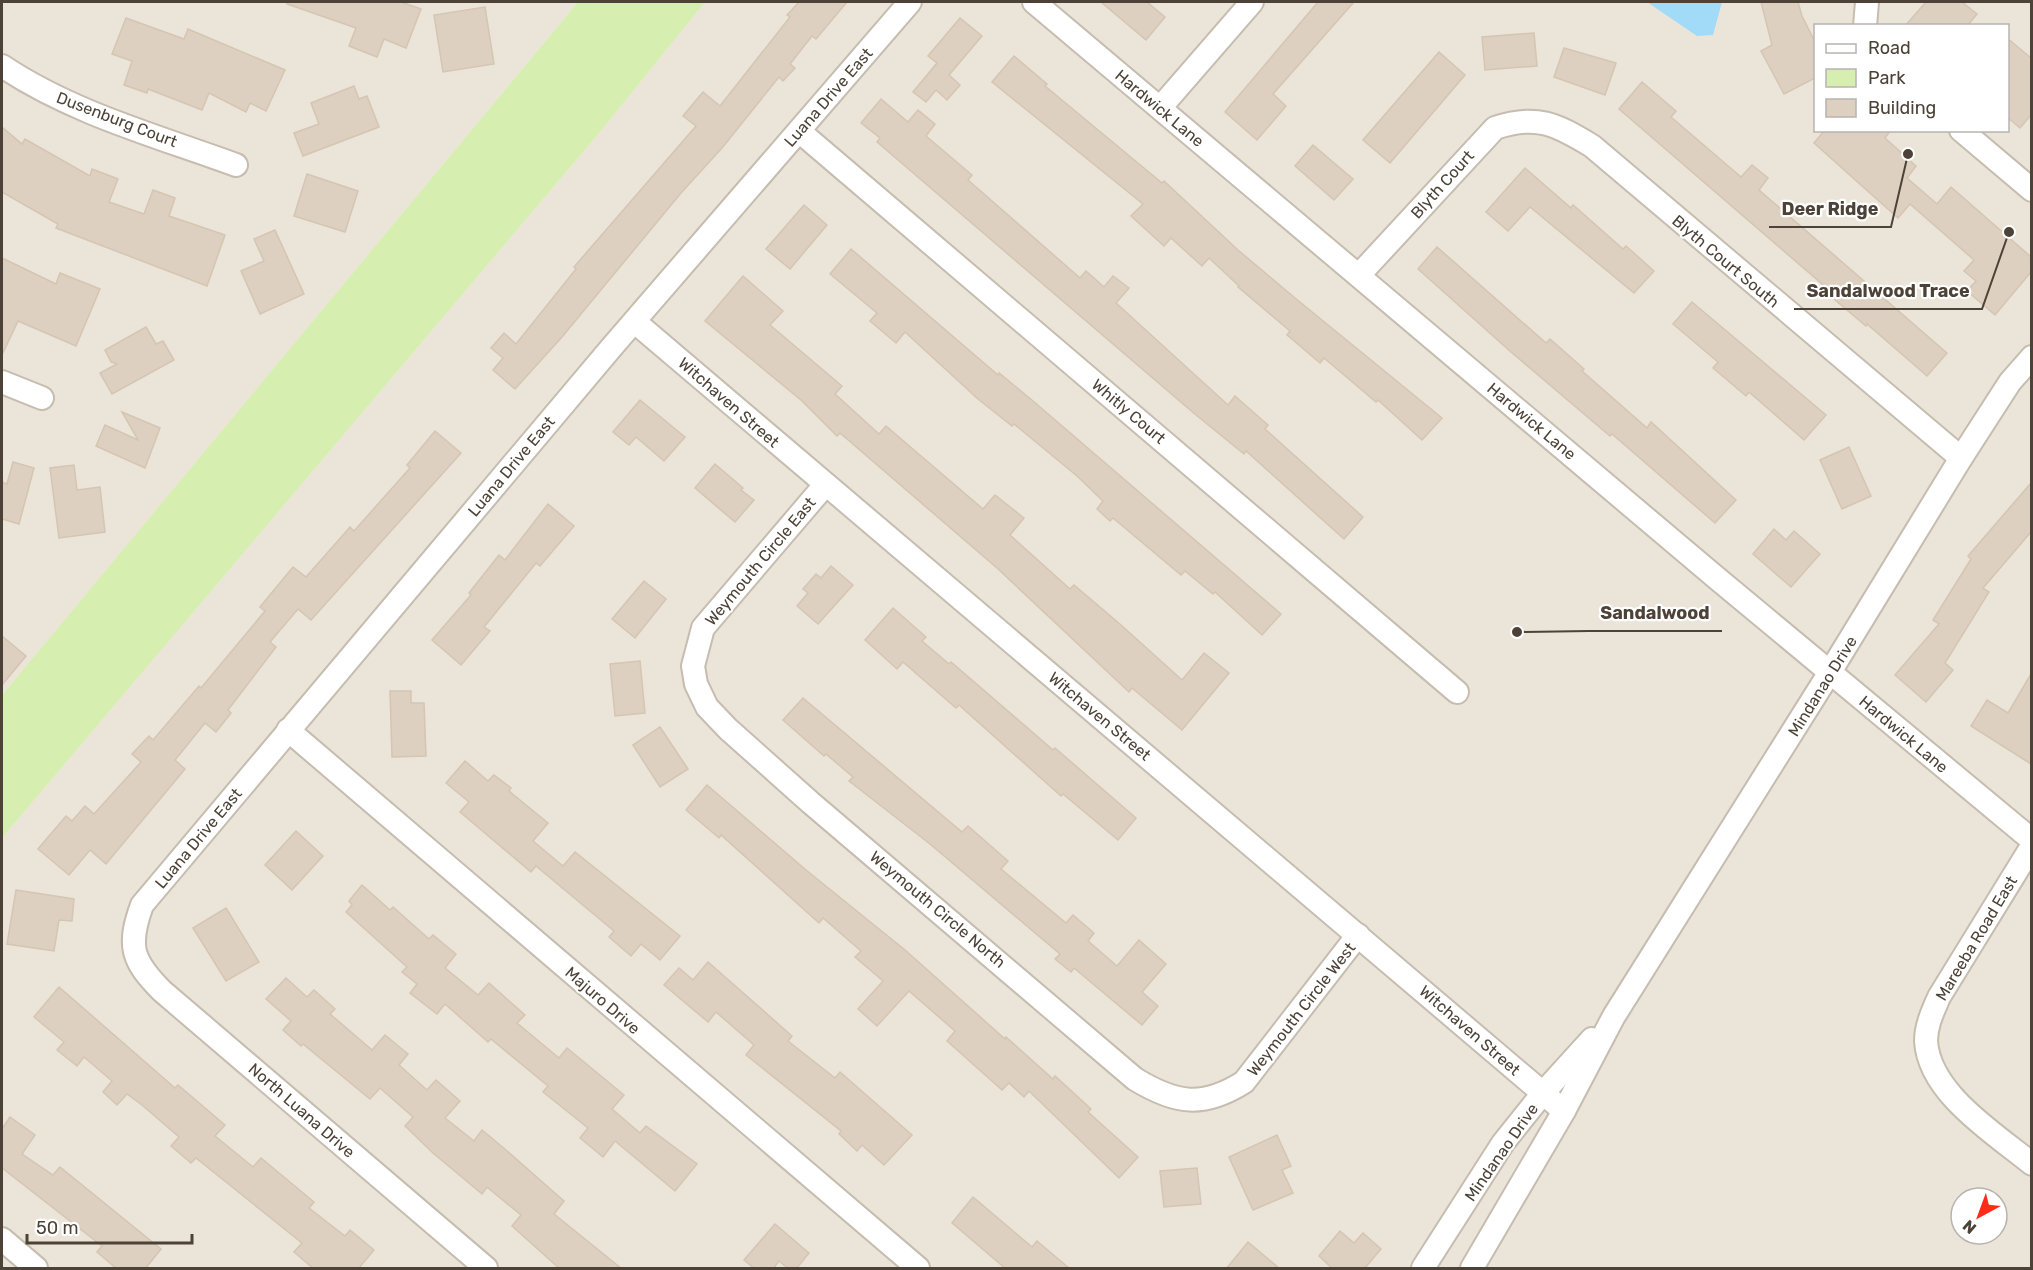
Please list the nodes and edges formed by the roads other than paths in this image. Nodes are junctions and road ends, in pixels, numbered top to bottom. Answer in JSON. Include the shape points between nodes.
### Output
{"nodes":[{"id":1,"x":910,"y":2,"type":"edge"},
{"id":2,"x":1034,"y":2,"type":"edge"},
{"id":3,"x":1251,"y":2,"type":"edge"},
{"id":4,"x":1868,"y":2,"type":"edge"},
{"id":5,"x":1865,"y":24,"type":"edge"},
{"id":6,"x":2,"y":66,"type":"edge"},
{"id":7,"x":1160,"y":108,"type":"junction"},
{"id":8,"x":1540,"y":121,"type":"joint"},
{"id":9,"x":799,"y":130,"type":"junction"},
{"id":10,"x":1963,"y":132,"type":"edge"},
{"id":11,"x":236,"y":165,"type":"dead end"},
{"id":12,"x":2031,"y":190,"type":"edge"},
{"id":13,"x":1359,"y":275,"type":"junction"},
{"id":14,"x":635,"y":322,"type":"junction"},
{"id":15,"x":2031,"y":357,"type":"edge"},
{"id":16,"x":2,"y":382,"type":"edge"},
{"id":17,"x":42,"y":398,"type":"dead end"},
{"id":18,"x":1961,"y":458,"type":"junction"},
{"id":19,"x":825,"y":485,"type":"junction"},
{"id":20,"x":1830,"y":672,"type":"junction"},
{"id":21,"x":1457,"y":692,"type":"dead end"},
{"id":22,"x":707,"y":707,"type":"joint"},
{"id":23,"x":288,"y":730,"type":"junction"},
{"id":24,"x":2031,"y":840,"type":"edge"},
{"id":25,"x":2031,"y":846,"type":"edge"},
{"id":26,"x":1358,"y":935,"type":"junction"},
{"id":27,"x":132,"y":942,"type":"joint"},
{"id":28,"x":1614,"y":1016,"type":"junction"},
{"id":29,"x":1543,"y":1093,"type":"junction"},
{"id":30,"x":1177,"y":1099,"type":"joint"},
{"id":31,"x":1563,"y":1111,"type":"junction"},
{"id":32,"x":2031,"y":1164,"type":"edge"},
{"id":33,"x":2,"y":1239,"type":"edge"},
{"id":34,"x":36,"y":1269,"type":"edge"},
{"id":35,"x":486,"y":1269,"type":"edge"},
{"id":36,"x":918,"y":1269,"type":"edge"},
{"id":37,"x":1423,"y":1269,"type":"edge"},
{"id":38,"x":1472,"y":1269,"type":"edge"}],
"edges":[{"from":1,"to":9,"type":"street","name":"Luana Drive East"},
{"from":2,"to":7,"type":"street","name":"Hardwick Lane"},
{"from":3,"to":7,"type":"street"},
{"from":4,"to":5,"type":"street"},
{"from":6,"to":11,"type":"street","name":"Dusenburg Court","via":[[80,108]]},
{"from":7,"to":13,"type":"street","name":"Hardwick Lane"},
{"from":8,"to":13,"type":"street","name":"Blyth Court","via":[[1517,120],[1495,128]]},
{"from":8,"to":18,"type":"street","name":"Blyth Court South","via":[[1565,129],[1592,146]]},
{"from":9,"to":14,"type":"street","name":"Luana Drive East"},
{"from":9,"to":21,"type":"street","name":"Whitly Court"},
{"from":10,"to":12,"type":"street"},
{"from":13,"to":20,"type":"street","name":"Hardwick Lane"},
{"from":14,"to":19,"type":"street","name":"Witchaven Street"},
{"from":14,"to":23,"type":"street","name":"Luana Drive East"},
{"from":15,"to":18,"type":"street","name":"Mindanao Drive","via":[[2010,382]]},
{"from":16,"to":17,"type":"street"},
{"from":18,"to":20,"type":"street","name":"Mindanao Drive"},
{"from":19,"to":22,"type":"street","name":"Weymouth Circle East","via":[[703,628],[693,666]]},
{"from":19,"to":26,"type":"street","name":"Witchaven Street"},
{"from":20,"to":24,"type":"street","name":"Hardwick Lane"},
{"from":20,"to":28,"type":"street","name":"Mindanao Drive"},
{"from":22,"to":30,"type":"street","name":"Weymouth Circle North","via":[[811,803],[1136,1079]]},
{"from":23,"to":27,"type":"street","name":"Luana Drive East","via":[[142,904]]},
{"from":23,"to":36,"type":"street","name":"Majuro Drive"},
{"from":25,"to":32,"type":"street","name":"Mareeba Road East","via":[[1939,997],[1926,1040],[1931,1068],[1940,1083]]},
{"from":26,"to":29,"type":"street","name":"Witchaven Street"},
{"from":26,"to":30,"type":"street","name":"Weymouth Circle West","via":[[1244,1082],[1224,1095],[1198,1101]]},
{"from":27,"to":35,"type":"street","name":"North Luana Drive","via":[[142,971],[162,991]]},
{"from":28,"to":29,"type":"street","name":"Mindanao Drive"},
{"from":28,"to":31,"type":"street","name":"Mindanao Drive"},
{"from":29,"to":31,"type":"street","name":"Witchaven Street"},
{"from":29,"to":37,"type":"street","name":"Mindanao Drive","via":[[1503,1143]]},
{"from":31,"to":38,"type":"street","name":"Mindanao Drive"},
{"from":33,"to":34,"type":"street"}]}
